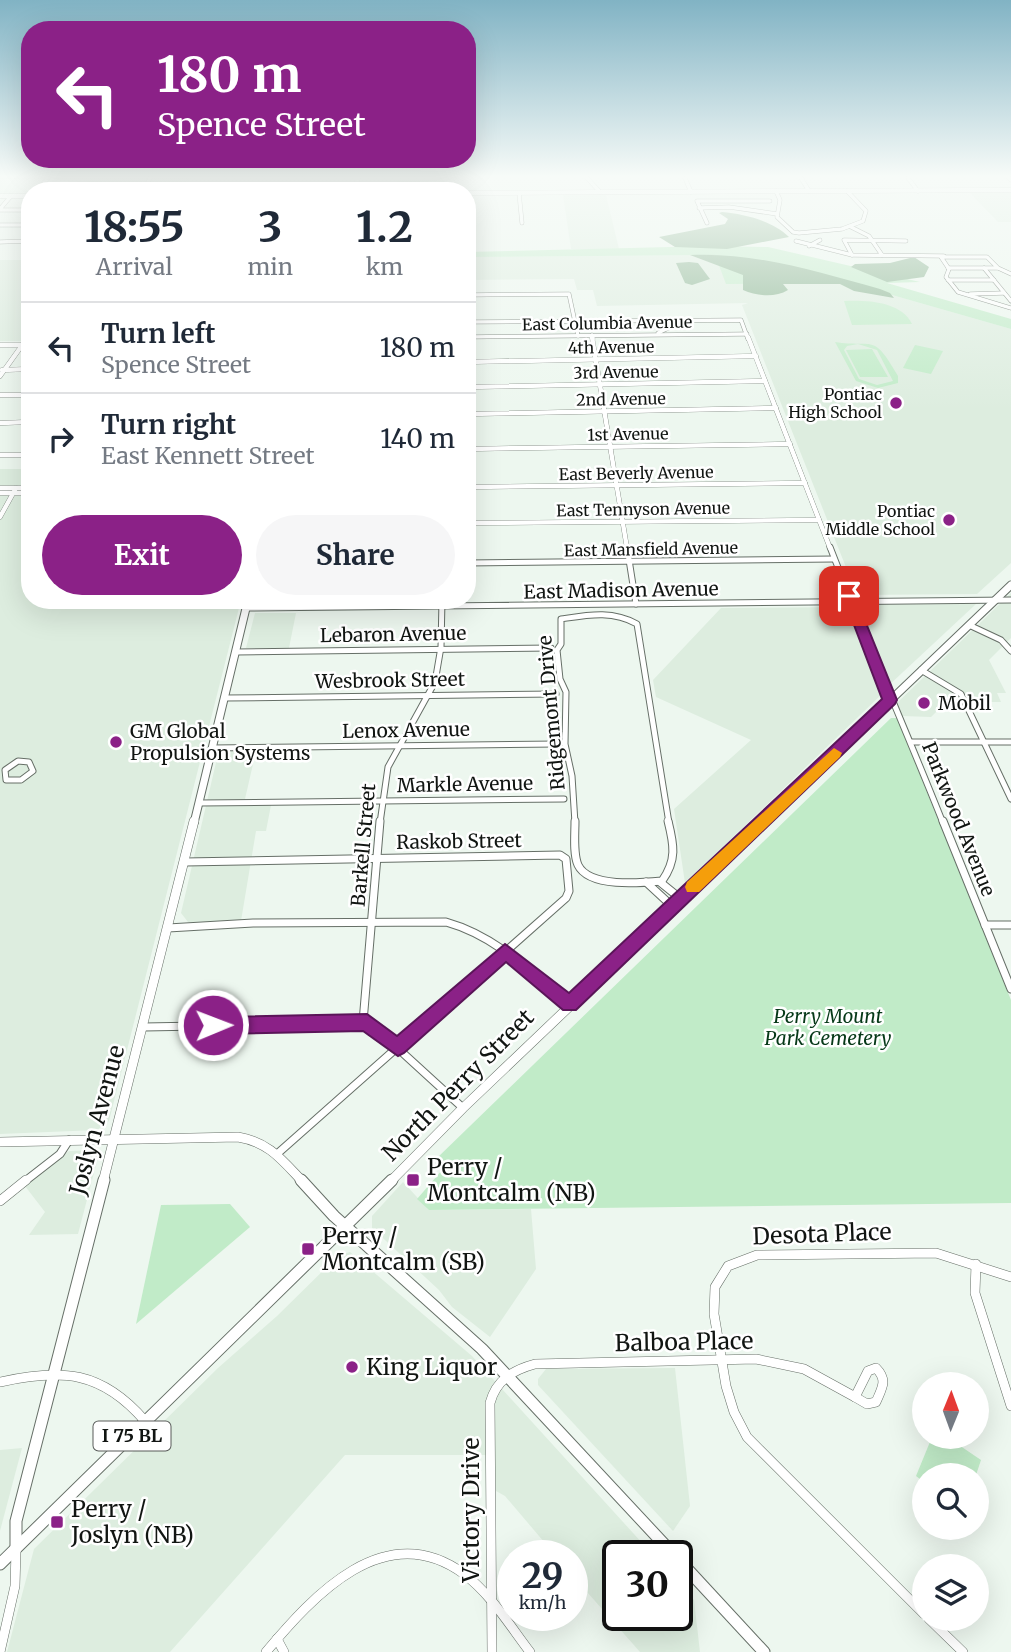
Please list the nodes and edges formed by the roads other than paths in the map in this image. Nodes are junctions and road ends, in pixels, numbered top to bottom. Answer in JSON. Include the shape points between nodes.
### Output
{"nodes":[{"id":1,"x":927,"y":255,"type":"edge"},
{"id":2,"x":942,"y":257,"type":"junction"},
{"id":3,"x":948,"y":268,"type":"junction"},
{"id":4,"x":984,"y":268,"type":"junction"},
{"id":5,"x":997,"y":268,"type":"junction"},
{"id":6,"x":1011,"y":274,"type":"edge"},
{"id":7,"x":948,"y":280,"type":"junction"},
{"id":8,"x":994,"y":280,"type":"junction"},
{"id":9,"x":1004,"y":293,"type":"junction"},
{"id":10,"x":476,"y":295,"type":"edge"},
{"id":11,"x":969,"y":295,"type":"junction"},
{"id":12,"x":1010,"y":306,"type":"edge"},
{"id":13,"x":670,"y":319,"type":"junction"},
{"id":14,"x":688,"y":319,"type":"junction"},
{"id":15,"x":575,"y":320,"type":"junction"},
{"id":16,"x":476,"y":322,"type":"edge"},
{"id":17,"x":676,"y":324,"type":"junction"},
{"id":18,"x":665,"y":330,"type":"junction"},
{"id":19,"x":747,"y":334,"type":"junction"},
{"id":20,"x":592,"y":335,"type":"junction"},
{"id":21,"x":652,"y":335,"type":"junction"},
{"id":22,"x":671,"y":335,"type":"junction"},
{"id":23,"x":578,"y":336,"type":"junction"},
{"id":24,"x":476,"y":337,"type":"edge"},
{"id":25,"x":21,"y":343,"type":"edge"},
{"id":26,"x":0,"y":344,"type":"edge"},
{"id":27,"x":21,"y":349,"type":"edge"},
{"id":28,"x":756,"y":356,"type":"junction"},
{"id":29,"x":596,"y":359,"type":"junction"},
{"id":30,"x":476,"y":362,"type":"edge"},
{"id":31,"x":21,"y":369,"type":"edge"},
{"id":32,"x":2,"y":370,"type":"edge"},
{"id":33,"x":0,"y":376,"type":"edge"},
{"id":34,"x":765,"y":382,"type":"junction"},
{"id":35,"x":600,"y":384,"type":"junction"},
{"id":36,"x":476,"y":387,"type":"edge"},
{"id":37,"x":0,"y":395,"type":"edge"},
{"id":38,"x":21,"y":395,"type":"edge"},
{"id":39,"x":776,"y":408,"type":"junction"},
{"id":40,"x":604,"y":412,"type":"junction"},
{"id":41,"x":476,"y":414,"type":"edge"},
{"id":42,"x":21,"y":422,"type":"edge"},
{"id":43,"x":0,"y":423,"type":"edge"},
{"id":44,"x":790,"y":444,"type":"junction"},
{"id":45,"x":610,"y":447,"type":"junction"},
{"id":46,"x":476,"y":449,"type":"edge"},
{"id":47,"x":21,"y":455,"type":"edge"},
{"id":48,"x":0,"y":456,"type":"edge"},
{"id":49,"x":805,"y":484,"type":"junction"},
{"id":50,"x":617,"y":485,"type":"junction"},
{"id":51,"x":476,"y":487,"type":"edge"},
{"id":52,"x":3,"y":491,"type":"edge"},
{"id":53,"x":14,"y":491,"type":"junction"},
{"id":54,"x":21,"y":491,"type":"edge"},
{"id":55,"x":0,"y":500,"type":"edge"},
{"id":56,"x":0,"y":517,"type":"edge"},
{"id":57,"x":819,"y":520,"type":"junction"},
{"id":58,"x":622,"y":522,"type":"junction"},
{"id":59,"x":476,"y":523,"type":"edge"},
{"id":60,"x":834,"y":559,"type":"junction"},
{"id":61,"x":629,"y":561,"type":"junction"},
{"id":62,"x":476,"y":563,"type":"edge"},
{"id":63,"x":1011,"y":585,"type":"edge"},
{"id":64,"x":995,"y":600,"type":"junction"},
{"id":65,"x":1011,"y":600,"type":"edge"},
{"id":66,"x":851,"y":601,"type":"junction"},
{"id":67,"x":476,"y":603,"type":"edge"},
{"id":68,"x":600,"y":604,"type":"junction"},
{"id":69,"x":636,"y":604,"type":"junction"},
{"id":70,"x":247,"y":609,"type":"edge"},
{"id":71,"x":442,"y":609,"type":"edge"},
{"id":72,"x":601,"y":614,"type":"junction"},
{"id":73,"x":969,"y":625,"type":"junction"},
{"id":74,"x":551,"y":648,"type":"dead end"},
{"id":75,"x":440,"y":650,"type":"junction"},
{"id":76,"x":1011,"y":651,"type":"edge"},
{"id":77,"x":236,"y":652,"type":"junction"},
{"id":78,"x":921,"y":670,"type":"junction"},
{"id":79,"x":556,"y":694,"type":"dead end"},
{"id":80,"x":430,"y":695,"type":"junction"},
{"id":81,"x":225,"y":698,"type":"junction"},
{"id":82,"x":890,"y":700,"type":"junction"},
{"id":83,"x":911,"y":742,"type":"junction"},
{"id":84,"x":984,"y":742,"type":"junction"},
{"id":85,"x":1011,"y":742,"type":"edge"},
{"id":86,"x":558,"y":744,"type":"dead end"},
{"id":87,"x":397,"y":746,"type":"junction"},
{"id":88,"x":212,"y":748,"type":"junction"},
{"id":89,"x":3,"y":767,"type":"edge"},
{"id":90,"x":2,"y":776,"type":"edge"},
{"id":91,"x":564,"y":799,"type":"dead end"},
{"id":92,"x":1011,"y":799,"type":"edge"},
{"id":93,"x":382,"y":801,"type":"junction"},
{"id":94,"x":199,"y":803,"type":"junction"},
{"id":95,"x":377,"y":858,"type":"junction"},
{"id":96,"x":185,"y":862,"type":"junction"},
{"id":97,"x":646,"y":882,"type":"junction"},
{"id":98,"x":660,"y":882,"type":"junction"},
{"id":99,"x":681,"y":899,"type":"junction"},
{"id":100,"x":673,"y":907,"type":"junction"},
{"id":101,"x":372,"y":921,"type":"junction"},
{"id":102,"x":985,"y":925,"type":"junction"},
{"id":103,"x":1011,"y":925,"type":"edge"},
{"id":104,"x":169,"y":928,"type":"junction"},
{"id":105,"x":505,"y":952,"type":"junction"},
{"id":106,"x":1011,"y":989,"type":"edge"},
{"id":107,"x":570,"y":1005,"type":"junction"},
{"id":108,"x":363,"y":1022,"type":"junction"},
{"id":109,"x":144,"y":1027,"type":"junction"},
{"id":110,"x":398,"y":1047,"type":"junction"},
{"id":111,"x":463,"y":1108,"type":"junction"},
{"id":112,"x":115,"y":1139,"type":"junction"},
{"id":113,"x":69,"y":1140,"type":"junction"},
{"id":114,"x":0,"y":1142,"type":"edge"},
{"id":115,"x":277,"y":1154,"type":"junction"},
{"id":116,"x":0,"y":1201,"type":"edge"},
{"id":117,"x":345,"y":1227,"type":"junction"},
{"id":118,"x":976,"y":1264,"type":"junction"},
{"id":119,"x":1011,"y":1277,"type":"edge"},
{"id":120,"x":720,"y":1359,"type":"junction"},
{"id":121,"x":507,"y":1374,"type":"junction"},
{"id":122,"x":52,"y":1376,"type":"junction"},
{"id":123,"x":0,"y":1382,"type":"edge"},
{"id":124,"x":855,"y":1396,"type":"dead end"},
{"id":125,"x":1011,"y":1406,"type":"edge"},
{"id":126,"x":146,"y":1422,"type":"junction"},
{"id":127,"x":660,"y":1540,"type":"edge"},
{"id":128,"x":16,"y":1548,"type":"junction"},
{"id":129,"x":0,"y":1564,"type":"edge"},
{"id":130,"x":693,"y":1575,"type":"edge"},
{"id":131,"x":912,"y":1602,"type":"edge"},
{"id":132,"x":491,"y":1604,"type":"junction"},
{"id":133,"x":941,"y":1631,"type":"edge"},
{"id":134,"x":277,"y":1639,"type":"junction"},
{"id":135,"x":0,"y":1652,"type":"edge"},
{"id":136,"x":266,"y":1652,"type":"edge"},
{"id":137,"x":284,"y":1652,"type":"edge"},
{"id":138,"x":492,"y":1652,"type":"edge"},
{"id":139,"x":530,"y":1652,"type":"edge"},
{"id":140,"x":764,"y":1652,"type":"edge"},
{"id":141,"x":963,"y":1652,"type":"edge"}],
"edges":[{"from":1,"to":2,"type":"street"},
{"from":2,"to":3,"type":"street"},
{"from":2,"to":5,"type":"street","via":[[987,257]]},
{"from":3,"to":4,"type":"street"},
{"from":3,"to":7,"type":"street"},
{"from":4,"to":5,"type":"street"},
{"from":4,"to":8,"type":"street"},
{"from":5,"to":6,"type":"street"},
{"from":7,"to":8,"type":"street"},
{"from":7,"to":11,"type":"street","via":[[956,291]]},
{"from":8,"to":9,"type":"street"},
{"from":9,"to":11,"type":"street"},
{"from":9,"to":12,"type":"street"},
{"from":10,"to":15,"type":"street","via":[[569,294]]},
{"from":11,"to":12,"type":"street"},
{"from":13,"to":14,"type":"street"},
{"from":13,"to":15,"type":"street"},
{"from":13,"to":17,"type":"street"},
{"from":14,"to":17,"type":"street"},
{"from":14,"to":19,"type":"street","name":"Parkwood Avenue","via":[[740,319]]},
{"from":15,"to":16,"type":"street"},
{"from":15,"to":23,"type":"street"},
{"from":17,"to":18,"type":"street"},
{"from":18,"to":21,"type":"street"},
{"from":18,"to":22,"type":"street"},
{"from":19,"to":22,"type":"street","name":"East Columbia Avenue"},
{"from":19,"to":28,"type":"street","name":"Parkwood Avenue"},
{"from":20,"to":21,"type":"street","name":"East Columbia Avenue"},
{"from":20,"to":23,"type":"street","name":"East Columbia Avenue"},
{"from":20,"to":29,"type":"street"},
{"from":21,"to":22,"type":"street","name":"East Columbia Avenue"},
{"from":23,"to":24,"type":"street","name":"East Columbia Avenue"},
{"from":25,"to":26,"type":"street"},
{"from":27,"to":32,"type":"street"},
{"from":28,"to":29,"type":"street","name":"4th Avenue"},
{"from":28,"to":34,"type":"street","name":"Parkwood Avenue"},
{"from":29,"to":30,"type":"street","name":"4th Avenue"},
{"from":29,"to":35,"type":"street"},
{"from":31,"to":32,"type":"street"},
{"from":32,"to":33,"type":"street"},
{"from":34,"to":35,"type":"street","name":"3rd Avenue"},
{"from":34,"to":39,"type":"street","name":"Parkwood Avenue"},
{"from":35,"to":36,"type":"street","name":"3rd Avenue"},
{"from":35,"to":40,"type":"street"},
{"from":37,"to":38,"type":"street"},
{"from":39,"to":40,"type":"street","name":"2nd Avenue"},
{"from":39,"to":44,"type":"street","name":"Parkwood Avenue"},
{"from":40,"to":41,"type":"street","name":"2nd Avenue"},
{"from":40,"to":45,"type":"street"},
{"from":42,"to":43,"type":"street"},
{"from":44,"to":45,"type":"street","name":"1st Avenue"},
{"from":44,"to":49,"type":"street","name":"Parkwood Avenue"},
{"from":45,"to":46,"type":"street","name":"1st Avenue"},
{"from":45,"to":50,"type":"street"},
{"from":47,"to":48,"type":"street"},
{"from":49,"to":50,"type":"street","name":"East Beverly Avenue"},
{"from":49,"to":57,"type":"street","name":"Parkwood Avenue"},
{"from":50,"to":51,"type":"street","name":"East Beverly Avenue"},
{"from":50,"to":58,"type":"street"},
{"from":52,"to":53,"type":"street"},
{"from":52,"to":55,"type":"street"},
{"from":53,"to":54,"type":"street"},
{"from":53,"to":56,"type":"street"},
{"from":57,"to":58,"type":"street","name":"East Tennyson Avenue"},
{"from":57,"to":60,"type":"street","name":"Parkwood Avenue"},
{"from":58,"to":59,"type":"street","name":"East Tennyson Avenue"},
{"from":58,"to":61,"type":"street"},
{"from":60,"to":61,"type":"street","name":"East Mansfield Avenue"},
{"from":60,"to":66,"type":"street","name":"Parkwood Avenue"},
{"from":61,"to":62,"type":"street","name":"East Mansfield Avenue"},
{"from":61,"to":69,"type":"street"},
{"from":63,"to":64,"type":"main road","name":"North Perry Street","number":"I 75 BL"},
{"from":64,"to":65,"type":"street","name":"East Madison Avenue"},
{"from":64,"to":66,"type":"street","name":"East Madison Avenue"},
{"from":64,"to":73,"type":"main road","name":"North Perry Street","number":"I 75 BL"},
{"from":66,"to":69,"type":"street","name":"East Madison Avenue"},
{"from":66,"to":82,"type":"street","name":"Parkwood Avenue"},
{"from":67,"to":68,"type":"street","name":"East Madison Avenue"},
{"from":68,"to":69,"type":"street","name":"East Madison Avenue"},
{"from":68,"to":72,"type":"street"},
{"from":70,"to":77,"type":"main road","name":"Joslyn Avenue"},
{"from":71,"to":75,"type":"street","name":"Barkell Street"},
{"from":72,"to":97,"type":"street","name":"Ridgemont Drive","via":[[569,616],[559,624],[557,650],[566,696],[565,744],[574,796],[576,859],[582,873],[594,879]]},
{"from":72,"to":98,"type":"street","name":"Ridgemont Drive","via":[[621,615],[637,624],[674,847],[673,865]]},
{"from":73,"to":76,"type":"street","via":[[1001,640]]},
{"from":73,"to":78,"type":"main road","name":"North Perry Street","number":"I 75 BL"},
{"from":74,"to":75,"type":"street","name":"Lebaron Avenue"},
{"from":75,"to":77,"type":"street","name":"Lebaron Avenue"},
{"from":75,"to":80,"type":"street","name":"Barkell Street"},
{"from":77,"to":81,"type":"main road","name":"Joslyn Avenue"},
{"from":78,"to":82,"type":"main road","name":"North Perry Street","number":"I 75 BL"},
{"from":78,"to":84,"type":"street","via":[[959,692]]},
{"from":79,"to":80,"type":"street","name":"Wesbrook Street"},
{"from":80,"to":81,"type":"street","name":"Wesbrook Street"},
{"from":80,"to":87,"type":"street","name":"Barkell Street"},
{"from":81,"to":88,"type":"main road","name":"Joslyn Avenue"},
{"from":82,"to":83,"type":"street","name":"Parkwood Avenue"},
{"from":82,"to":99,"type":"main road","name":"North Perry Street","number":"I 75 BL"},
{"from":83,"to":84,"type":"street"},
{"from":83,"to":102,"type":"street","name":"Parkwood Avenue"},
{"from":84,"to":85,"type":"street"},
{"from":84,"to":92,"type":"street"},
{"from":86,"to":87,"type":"street","name":"Lenox Avenue"},
{"from":87,"to":88,"type":"street","name":"Lenox Avenue"},
{"from":87,"to":93,"type":"street","name":"Barkell Street","via":[[386,772]]},
{"from":88,"to":94,"type":"main road","name":"Joslyn Avenue"},
{"from":89,"to":90,"type":"street"},
{"from":89,"to":90,"type":"street","via":[[22,761],[34,768],[21,780]]},
{"from":91,"to":93,"type":"street","name":"Markle Avenue"},
{"from":93,"to":94,"type":"street","name":"Markle Avenue"},
{"from":93,"to":95,"type":"street","name":"Barkell Street"},
{"from":94,"to":96,"type":"main road","name":"Joslyn Avenue"},
{"from":95,"to":96,"type":"street","name":"Raskob Street"},
{"from":95,"to":101,"type":"street","name":"Barkell Street"},
{"from":95,"to":105,"type":"street","name":"Raskob Street","via":[[565,856],[568,896]]},
{"from":96,"to":104,"type":"main road","name":"Joslyn Avenue"},
{"from":97,"to":98,"type":"street","name":"Ridgemont Drive"},
{"from":97,"to":100,"type":"street"},
{"from":98,"to":99,"type":"street"},
{"from":99,"to":100,"type":"main road","name":"North Perry Street","number":"I 75 BL"},
{"from":100,"to":107,"type":"main road","name":"North Perry Street","number":"I 75 BL"},
{"from":101,"to":104,"type":"street"},
{"from":101,"to":105,"type":"street","via":[[454,923],[484,935]]},
{"from":101,"to":108,"type":"street","name":"Barkell Street"},
{"from":102,"to":103,"type":"street"},
{"from":102,"to":106,"type":"street","name":"Parkwood Avenue"},
{"from":104,"to":109,"type":"main road","name":"Joslyn Avenue"},
{"from":105,"to":107,"type":"street"},
{"from":105,"to":110,"type":"street"},
{"from":107,"to":111,"type":"main road","name":"North Perry Street","number":"I 75 BL"},
{"from":108,"to":109,"type":"street"},
{"from":108,"to":110,"type":"street","via":[[375,1026]]},
{"from":109,"to":112,"type":"main road","name":"Joslyn Avenue"},
{"from":110,"to":111,"type":"street"},
{"from":110,"to":115,"type":"street"},
{"from":111,"to":117,"type":"main road","name":"North Perry Street","number":"I 75 BL"},
{"from":112,"to":113,"type":"main road"},
{"from":112,"to":115,"type":"main road","via":[[244,1137]]},
{"from":112,"to":122,"type":"main road","name":"Joslyn Avenue"},
{"from":113,"to":114,"type":"main road"},
{"from":113,"to":116,"type":"street","via":[[60,1154]]},
{"from":115,"to":117,"type":"main road"},
{"from":117,"to":121,"type":"main road"},
{"from":117,"to":126,"type":"main road","name":"North Perry Street","number":"I 75 BL"},
{"from":118,"to":119,"type":"street","name":"Desota Place"},
{"from":118,"to":120,"type":"street","name":"Desota Place","via":[[928,1252],[742,1257],[723,1271],[713,1294]]},
{"from":118,"to":125,"type":"street","via":[[975,1293]]},
{"from":120,"to":121,"type":"street","name":"Balboa Place","via":[[535,1364]]},
{"from":120,"to":124,"type":"street","name":"Balboa Place","via":[[795,1366]]},
{"from":120,"to":131,"type":"street","name":"Desota Place","via":[[728,1401],[747,1439]]},
{"from":121,"to":127,"type":"main road"},
{"from":121,"to":132,"type":"street","name":"Victory Drive","via":[[494,1389],[490,1403]]},
{"from":122,"to":123,"type":"street"},
{"from":122,"to":126,"type":"street","via":[[108,1384]]},
{"from":122,"to":128,"type":"main road","name":"Joslyn Avenue","via":[[16,1521]]},
{"from":126,"to":128,"type":"main road","name":"North Perry Street","number":"I 75 BL"},
{"from":128,"to":129,"type":"main road","name":"North Perry Street","number":"I 75 BL"},
{"from":128,"to":135,"type":"street","name":"Joslyn Avenue","via":[[15,1586]]},
{"from":130,"to":140,"type":"main road"},
{"from":132,"to":134,"type":"street","via":[[474,1583],[449,1565],[418,1556],[389,1556],[334,1580]]},
{"from":132,"to":138,"type":"street","name":"Victory Drive"},
{"from":132,"to":139,"type":"street"},
{"from":133,"to":141,"type":"street"},
{"from":134,"to":136,"type":"street"},
{"from":134,"to":137,"type":"street"}]}
